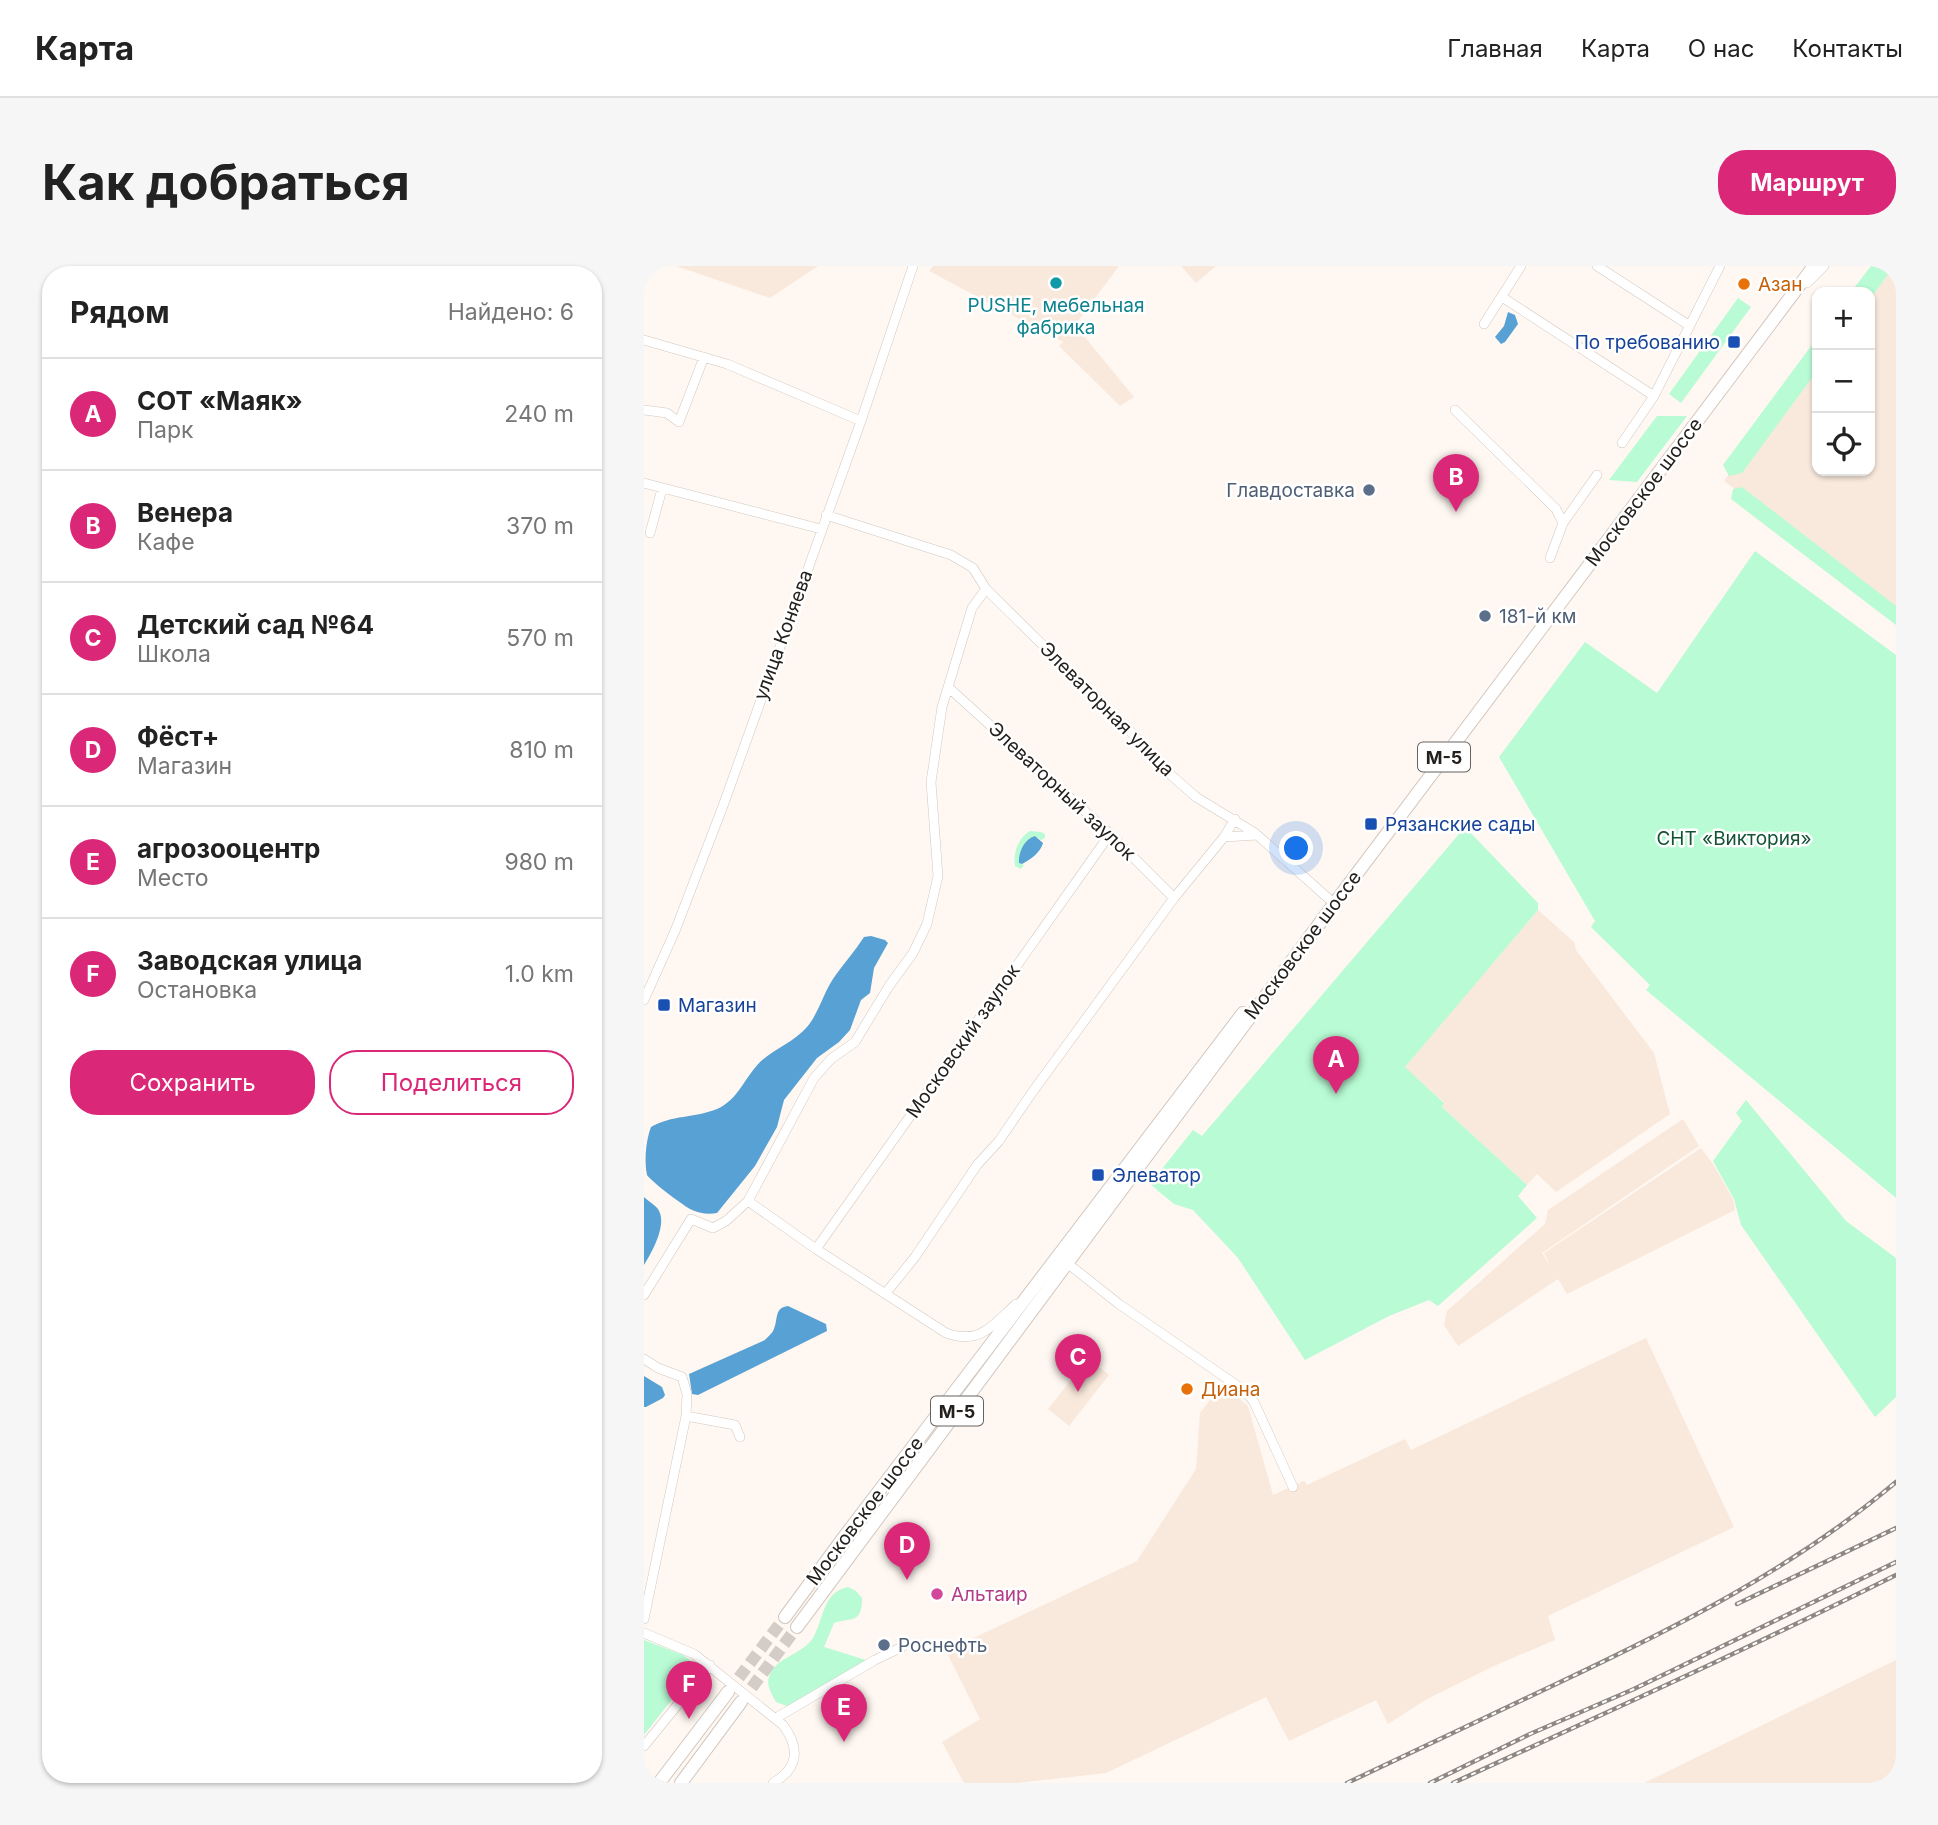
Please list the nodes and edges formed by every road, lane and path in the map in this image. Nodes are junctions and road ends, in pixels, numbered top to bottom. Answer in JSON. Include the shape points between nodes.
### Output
{"nodes":[{"id":1,"x":913,"y":266,"type":"edge"},
{"id":2,"x":1521,"y":266,"type":"edge"},
{"id":3,"x":1597,"y":266,"type":"edge"},
{"id":4,"x":1720,"y":266,"type":"edge"},
{"id":5,"x":1806,"y":266,"type":"edge"},
{"id":6,"x":1814,"y":266,"type":"edge"},
{"id":7,"x":1824,"y":266,"type":"edge"},
{"id":8,"x":1502,"y":297,"type":"junction"},
{"id":9,"x":1788,"y":301,"type":"junction"},
{"id":10,"x":1484,"y":324,"type":"dead end"},
{"id":11,"x":1690,"y":326,"type":"junction"},
{"id":12,"x":644,"y":340,"type":"edge"},
{"id":13,"x":704,"y":358,"type":"junction"},
{"id":14,"x":1654,"y":396,"type":"junction"},
{"id":15,"x":644,"y":410,"type":"edge"},
{"id":16,"x":1455,"y":410,"type":"dead end"},
{"id":17,"x":861,"y":421,"type":"junction"},
{"id":18,"x":1622,"y":443,"type":"dead end"},
{"id":19,"x":1597,"y":475,"type":"dead end"},
{"id":20,"x":644,"y":483,"type":"edge"},
{"id":21,"x":662,"y":489,"type":"junction"},
{"id":22,"x":826,"y":515,"type":"junction"},
{"id":23,"x":1563,"y":523,"type":"junction"},
{"id":24,"x":821,"y":529,"type":"junction"},
{"id":25,"x":650,"y":533,"type":"dead end"},
{"id":26,"x":1550,"y":558,"type":"dead end"},
{"id":27,"x":986,"y":589,"type":"junction"},
{"id":28,"x":948,"y":687,"type":"junction"},
{"id":29,"x":1235,"y":819,"type":"junction"},
{"id":30,"x":1110,"y":834,"type":"junction"},
{"id":31,"x":1258,"y":835,"type":"junction"},
{"id":32,"x":1224,"y":837,"type":"junction"},
{"id":33,"x":1174,"y":898,"type":"junction"},
{"id":34,"x":1329,"y":899,"type":"junction"},
{"id":35,"x":644,"y":1000,"type":"edge"},
{"id":36,"x":748,"y":1201,"type":"junction"},
{"id":37,"x":816,"y":1249,"type":"junction"},
{"id":38,"x":1068,"y":1264,"type":"junction"},
{"id":39,"x":1036,"y":1287,"type":"junction"},
{"id":40,"x":885,"y":1294,"type":"junction"},
{"id":41,"x":644,"y":1296,"type":"edge"},
{"id":42,"x":644,"y":1359,"type":"edge"},
{"id":43,"x":686,"y":1416,"type":"junction"},
{"id":44,"x":740,"y":1437,"type":"dead end"},
{"id":45,"x":1293,"y":1487,"type":"dead end"},
{"id":46,"x":785,"y":1617,"type":"tunnel mouth"},
{"id":47,"x":644,"y":1619,"type":"edge"},
{"id":48,"x":797,"y":1627,"type":"tunnel mouth"},
{"id":49,"x":644,"y":1633,"type":"edge"},
{"id":50,"x":902,"y":1647,"type":"dead end"},
{"id":51,"x":709,"y":1665,"type":"junction"},
{"id":52,"x":728,"y":1692,"type":"tunnel mouth"},
{"id":53,"x":741,"y":1702,"type":"tunnel mouth"},
{"id":54,"x":776,"y":1718,"type":"junction"},
{"id":55,"x":644,"y":1746,"type":"edge"},
{"id":56,"x":659,"y":1783,"type":"edge"},
{"id":57,"x":681,"y":1783,"type":"edge"},
{"id":58,"x":773,"y":1783,"type":"edge"}],
"edges":[{"from":1,"to":17,"type":"street","name":"улица Коняева"},
{"from":2,"to":8,"type":"street"},
{"from":3,"to":11,"type":"street"},
{"from":4,"to":11,"type":"street"},
{"from":5,"to":34,"type":"highway","name":"Московское шоссе","number":"М-5"},
{"from":6,"to":9,"type":"highway","name":"Московское шоссе","number":"М-5"},
{"from":7,"to":9,"type":"street"},
{"from":8,"to":10,"type":"street"},
{"from":8,"to":14,"type":"street"},
{"from":9,"to":38,"type":"highway","name":"Московское шоссе","number":"М-5"},
{"from":11,"to":14,"type":"street"},
{"from":12,"to":13,"type":"street"},
{"from":13,"to":15,"type":"street","via":[[679,422],[667,413]]},
{"from":13,"to":17,"type":"street"},
{"from":14,"to":18,"type":"street"},
{"from":16,"to":23,"type":"street","via":[[1556,509]]},
{"from":17,"to":22,"type":"street","name":"улица Коняева"},
{"from":19,"to":23,"type":"street"},
{"from":20,"to":21,"type":"street"},
{"from":21,"to":24,"type":"street"},
{"from":21,"to":25,"type":"street"},
{"from":22,"to":24,"type":"street","name":"улица Коняева"},
{"from":22,"to":27,"type":"street","name":"Элеваторная улица","via":[[951,555],[973,568]]},
{"from":23,"to":26,"type":"street"},
{"from":24,"to":35,"type":"street","name":"улица Коняева","via":[[723,806]]},
{"from":27,"to":28,"type":"street","via":[[972,608]]},
{"from":27,"to":29,"type":"street","name":"Элеваторная улица","via":[[1163,768],[1196,797]]},
{"from":28,"to":30,"type":"street","name":"Элеваторный заулок"},
{"from":28,"to":36,"type":"street","via":[[931,782],[938,876],[927,924],[914,953],[855,1042],[814,1078]]},
{"from":29,"to":31,"type":"street","name":"Элеваторная улица"},
{"from":29,"to":32,"type":"street"},
{"from":30,"to":33,"type":"street","name":"Элеваторный заулок"},
{"from":30,"to":37,"type":"street","name":"Московский заулок"},
{"from":31,"to":32,"type":"street"},
{"from":31,"to":34,"type":"street","name":"Элеваторная улица"},
{"from":32,"to":33,"type":"street"},
{"from":33,"to":40,"type":"street"},
{"from":34,"to":39,"type":"highway","name":"Московское шоссе","number":"М-5"},
{"from":36,"to":37,"type":"street"},
{"from":36,"to":41,"type":"street","via":[[713,1228],[691,1219]]},
{"from":37,"to":40,"type":"street"},
{"from":38,"to":45,"type":"street","via":[[1245,1391]]},
{"from":38,"to":48,"type":"highway","name":"Московское шоссе","number":"М-5"},
{"from":39,"to":40,"type":"street","via":[[993,1324],[965,1339],[946,1333]]},
{"from":39,"to":46,"type":"highway","name":"Московское шоссе","number":"М-5"},
{"from":42,"to":43,"type":"street","via":[[682,1377]]},
{"from":43,"to":44,"type":"street","via":[[735,1425]]},
{"from":43,"to":47,"type":"street"},
{"from":49,"to":51,"type":"street"},
{"from":50,"to":54,"type":"street"},
{"from":51,"to":54,"type":"street"},
{"from":51,"to":55,"type":"street"},
{"from":52,"to":56,"type":"highway"},
{"from":53,"to":57,"type":"highway"},
{"from":54,"to":58,"type":"street","via":[[788,1732],[794,1750],[786,1774]]}]}
